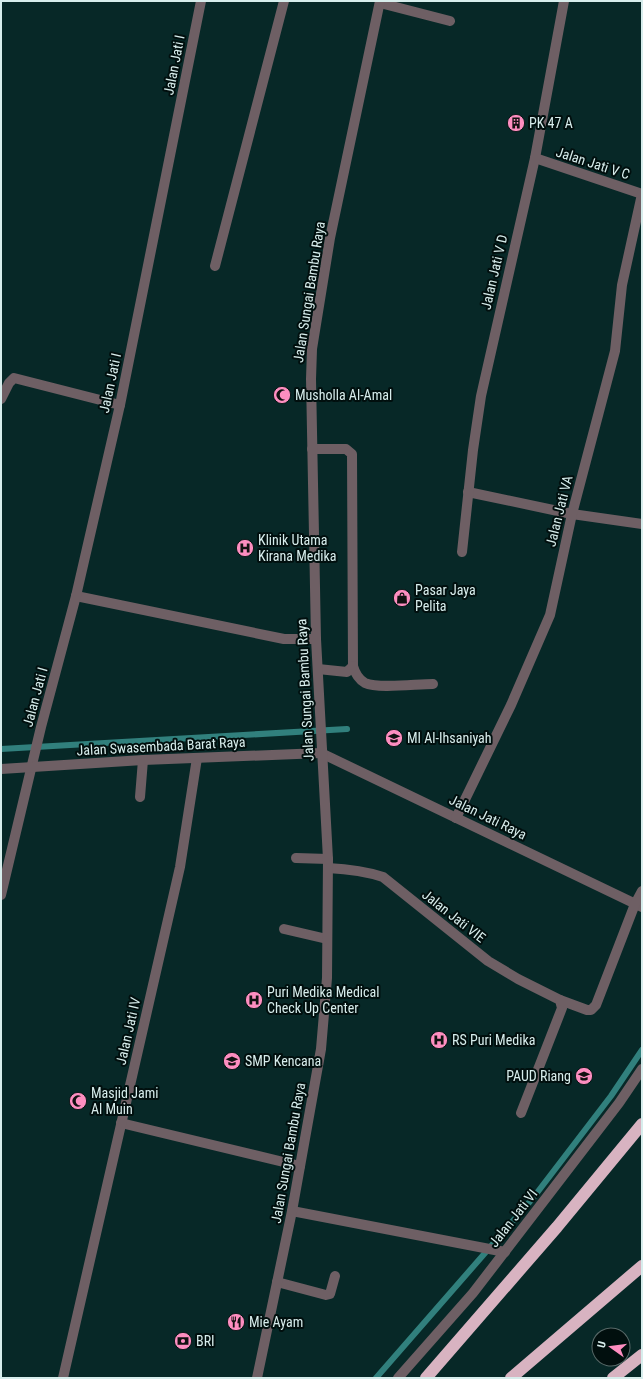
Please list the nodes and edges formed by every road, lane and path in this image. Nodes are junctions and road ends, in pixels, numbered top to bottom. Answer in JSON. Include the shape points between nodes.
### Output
{"nodes":[{"id":1,"x":201,"y":1,"type":"edge"},
{"id":2,"x":284,"y":1,"type":"edge"},
{"id":3,"x":564,"y":1,"type":"edge"},
{"id":4,"x":380,"y":2,"type":"edge"},
{"id":5,"x":450,"y":21,"type":"dead end"},
{"id":6,"x":535,"y":158,"type":"junction"},
{"id":7,"x":642,"y":194,"type":"edge"},
{"id":8,"x":215,"y":266,"type":"dead end"},
{"id":9,"x":1,"y":399,"type":"edge"},
{"id":10,"x":120,"y":405,"type":"junction"},
{"id":11,"x":312,"y":449,"type":"junction"},
{"id":12,"x":468,"y":492,"type":"junction"},
{"id":13,"x":572,"y":514,"type":"junction"},
{"id":14,"x":642,"y":524,"type":"edge"},
{"id":15,"x":462,"y":552,"type":"dead end"},
{"id":16,"x":76,"y":596,"type":"junction"},
{"id":17,"x":316,"y":639,"type":"junction"},
{"id":18,"x":353,"y":666,"type":"junction"},
{"id":19,"x":318,"y":669,"type":"junction"},
{"id":20,"x":433,"y":684,"type":"dead end"},
{"id":21,"x":321,"y":750,"type":"junction"},
{"id":22,"x":197,"y":758,"type":"junction"},
{"id":23,"x":143,"y":760,"type":"junction"},
{"id":24,"x":32,"y":764,"type":"junction"},
{"id":25,"x":1,"y":769,"type":"edge"},
{"id":26,"x":140,"y":797,"type":"dead end"},
{"id":27,"x":456,"y":818,"type":"junction"},
{"id":28,"x":296,"y":858,"type":"dead end"},
{"id":29,"x":328,"y":863,"type":"junction"},
{"id":30,"x":1,"y":895,"type":"edge"},
{"id":31,"x":640,"y":898,"type":"edge"},
{"id":32,"x":284,"y":929,"type":"dead end"},
{"id":33,"x":327,"y":939,"type":"junction"},
{"id":34,"x":560,"y":1000,"type":"junction"},
{"id":35,"x":642,"y":1068,"type":"edge"},
{"id":36,"x":521,"y":1113,"type":"dead end"},
{"id":37,"x":121,"y":1123,"type":"junction"},
{"id":38,"x":642,"y":1124,"type":"edge"},
{"id":39,"x":300,"y":1166,"type":"junction"},
{"id":40,"x":292,"y":1211,"type":"junction"},
{"id":41,"x":500,"y":1251,"type":"junction"},
{"id":42,"x":642,"y":1266,"type":"edge"},
{"id":43,"x":335,"y":1276,"type":"dead end"},
{"id":44,"x":278,"y":1282,"type":"junction"},
{"id":45,"x":642,"y":1355,"type":"edge"},
{"id":46,"x":63,"y":1378,"type":"edge"},
{"id":47,"x":257,"y":1378,"type":"edge"},
{"id":48,"x":398,"y":1378,"type":"edge"},
{"id":49,"x":426,"y":1378,"type":"edge"},
{"id":50,"x":511,"y":1378,"type":"edge"},
{"id":51,"x":613,"y":1378,"type":"edge"}],
"edges":[{"from":1,"to":10,"type":"street","name":"Jalan Jati I"},
{"from":2,"to":8,"type":"street"},
{"from":3,"to":6,"type":"street","name":"Jalan Jati V D"},
{"from":4,"to":5,"type":"street"},
{"from":4,"to":11,"type":"street","name":"Jalan Sungai Bambu Raya","via":[[330,238],[312,349]]},
{"from":6,"to":7,"type":"street","name":"Jalan Jati V C"},
{"from":6,"to":12,"type":"street","name":"Jalan Jati V D","via":[[481,396]]},
{"from":7,"to":13,"type":"street","name":"Jalan Jati VA","via":[[622,285],[615,351]]},
{"from":9,"to":10,"type":"street","via":[[14,378]]},
{"from":10,"to":16,"type":"street","name":"Jalan Jati I"},
{"from":11,"to":17,"type":"street","name":"Jalan Sungai Bambu Raya"},
{"from":11,"to":18,"type":"street","via":[[346,449],[352,454]]},
{"from":12,"to":13,"type":"street"},
{"from":12,"to":15,"type":"street","name":"Jalan Jati V D"},
{"from":13,"to":14,"type":"street"},
{"from":13,"to":27,"type":"street","name":"Jalan Jati VA","via":[[550,615],[511,705]]},
{"from":16,"to":17,"type":"street","via":[[284,639]]},
{"from":16,"to":24,"type":"street","name":"Jalan Jati I"},
{"from":17,"to":19,"type":"street","name":"Jalan Sungai Bambu Raya"},
{"from":18,"to":19,"type":"street","via":[[347,672]]},
{"from":18,"to":20,"type":"street","via":[[356,675],[373,686]]},
{"from":19,"to":21,"type":"street","name":"Jalan Sungai Bambu Raya"},
{"from":21,"to":22,"type":"street","name":"Jalan Swasembada Barat Raya"},
{"from":21,"to":27,"type":"street","name":"Jalan Jati Raya"},
{"from":21,"to":29,"type":"street","name":"Jalan Sungai Bambu Raya"},
{"from":22,"to":23,"type":"street","name":"Jalan Swasembada Barat Raya"},
{"from":22,"to":37,"type":"street","name":"Jalan Jati IV","via":[[180,867]]},
{"from":23,"to":24,"type":"street","name":"Jalan Swasembada Barat Raya"},
{"from":23,"to":26,"type":"street"},
{"from":24,"to":25,"type":"street","name":"Jalan Swasembada Barat Raya"},
{"from":24,"to":30,"type":"street","name":"Jalan Jati I"},
{"from":27,"to":31,"type":"street","name":"Jalan Jati Raya"},
{"from":28,"to":29,"type":"street","name":"Jalan Jati VIE"},
{"from":29,"to":33,"type":"street","name":"Jalan Sungai Bambu Raya"},
{"from":29,"to":34,"type":"street","name":"Jalan Jati VIE","via":[[383,877],[488,961]]},
{"from":31,"to":34,"type":"street","name":"Jalan Jati VIE","via":[[596,1005],[587,1010]]},
{"from":32,"to":33,"type":"street"},
{"from":33,"to":39,"type":"street","name":"Jalan Sungai Bambu Raya","via":[[327,978],[321,1049]]},
{"from":34,"to":36,"type":"street","via":[[562,1008]]},
{"from":35,"to":41,"type":"street","name":"Jalan Jati VI","via":[[619,1103]]},
{"from":37,"to":39,"type":"street"},
{"from":37,"to":46,"type":"street","name":"Jalan Jati IV"},
{"from":38,"to":49,"type":"highway"},
{"from":39,"to":40,"type":"street","name":"Jalan Sungai Bambu Raya"},
{"from":40,"to":41,"type":"street"},
{"from":40,"to":44,"type":"street","name":"Jalan Sungai Bambu Raya"},
{"from":41,"to":48,"type":"street","name":"Jalan Jati VI","via":[[473,1293]]},
{"from":42,"to":50,"type":"highway"},
{"from":43,"to":44,"type":"street","via":[[330,1294],[326,1295]]},
{"from":44,"to":47,"type":"street","name":"Jalan Sungai Bambu Raya"},
{"from":45,"to":51,"type":"highway"}]}
